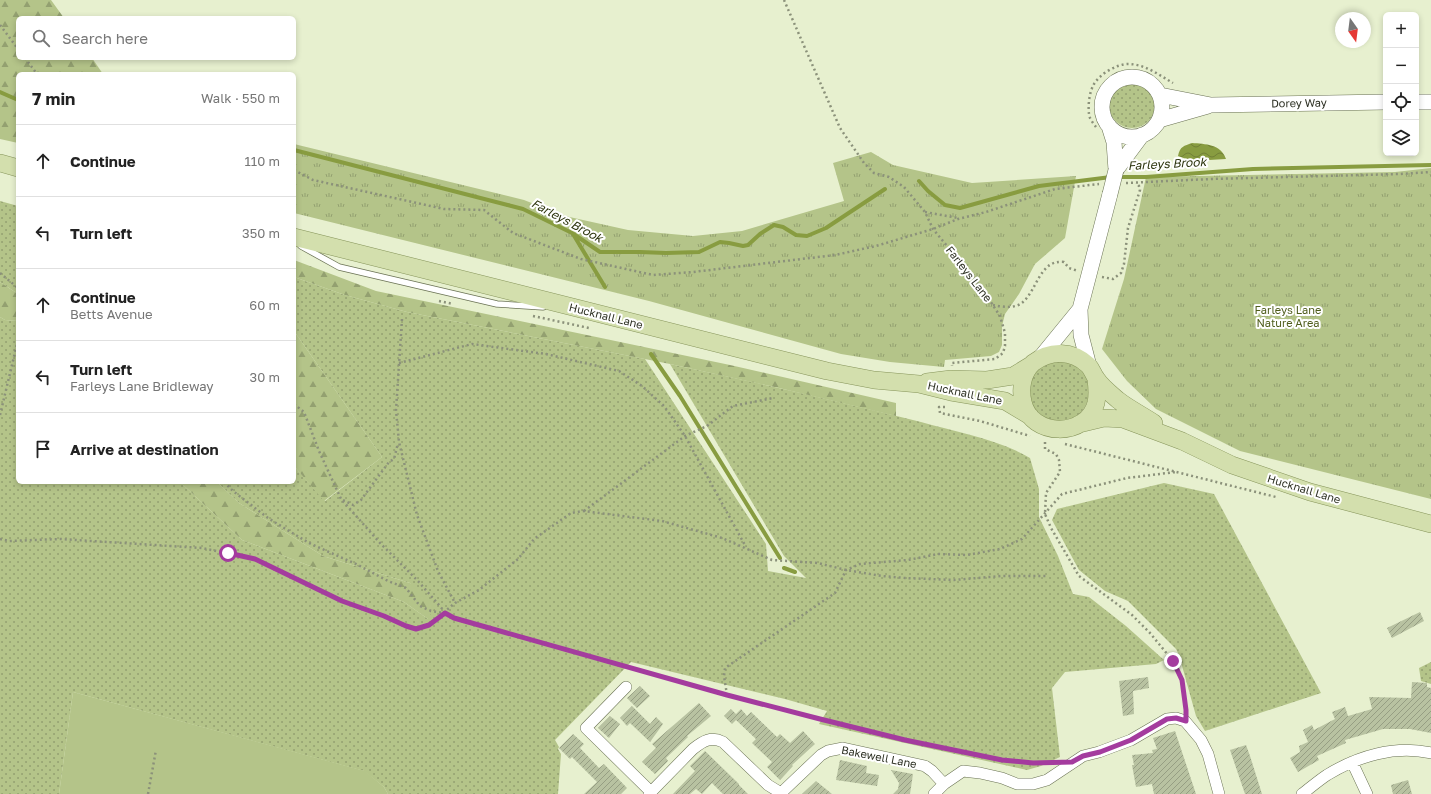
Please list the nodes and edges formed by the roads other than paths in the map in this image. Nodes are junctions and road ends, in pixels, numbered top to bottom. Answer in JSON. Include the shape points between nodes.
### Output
{"nodes":[{"id":1,"x":1160,"y":95,"type":"junction"},
{"id":2,"x":1383,"y":102,"type":"edge"},
{"id":3,"x":1419,"y":102,"type":"edge"},
{"id":4,"x":1431,"y":102,"type":"edge"},
{"id":5,"x":1211,"y":105,"type":"junction"},
{"id":6,"x":1159,"y":120,"type":"junction"},
{"id":7,"x":1109,"y":126,"type":"junction"},
{"id":8,"x":1142,"y":135,"type":"junction"},
{"id":9,"x":0,"y":163,"type":"edge"},
{"id":10,"x":16,"y":167,"type":"edge"},
{"id":11,"x":1119,"y":177,"type":"junction"},
{"id":12,"x":296,"y":238,"type":"edge"},
{"id":13,"x":296,"y":243,"type":"edge"},
{"id":14,"x":1080,"y":309,"type":"junction"},
{"id":15,"x":583,"y":310,"type":"junction"},
{"id":16,"x":1035,"y":362,"type":"junction"},
{"id":17,"x":1093,"y":373,"type":"junction"},
{"id":18,"x":919,"y":384,"type":"junction"},
{"id":19,"x":1030,"y":416,"type":"junction"},
{"id":20,"x":1079,"y":424,"type":"junction"},
{"id":21,"x":1182,"y":441,"type":"junction"},
{"id":22,"x":1431,"y":524,"type":"edge"},
{"id":23,"x":626,"y":687,"type":"dead end"},
{"id":24,"x":1431,"y":752,"type":"edge"},
{"id":25,"x":1352,"y":762,"type":"junction"},
{"id":26,"x":944,"y":784,"type":"junction"},
{"id":27,"x":650,"y":793,"type":"edge"},
{"id":28,"x":781,"y":793,"type":"edge"},
{"id":29,"x":934,"y":794,"type":"edge"},
{"id":30,"x":1219,"y":794,"type":"edge"},
{"id":31,"x":1302,"y":794,"type":"edge"},
{"id":32,"x":1367,"y":794,"type":"edge"}],
"edges":[{"from":1,"to":5,"type":"street","name":"Dorey Way"},
{"from":1,"to":6,"type":"street","via":[[1162,112]]},
{"from":1,"to":7,"type":"street","via":[[1154,86],[1136,76],[1116,81],[1108,88],[1102,102],[1104,117]]},
{"from":2,"to":5,"type":"street","name":"Dorey Way"},
{"from":3,"to":4,"type":"street"},
{"from":5,"to":6,"type":"street","name":"Dorey Way"},
{"from":6,"to":8,"type":"street","via":[[1155,127]]},
{"from":7,"to":8,"type":"street","via":[[1124,136]]},
{"from":7,"to":11,"type":"street"},
{"from":8,"to":11,"type":"street"},
{"from":9,"to":10,"type":"main road"},
{"from":11,"to":14,"type":"street","bridge":true,"via":[[1108,189]]},
{"from":12,"to":15,"type":"main road","name":"Hucknall Lane"},
{"from":13,"to":15,"type":"lane","via":[[339,266],[497,304]]},
{"from":14,"to":16,"type":"street"},
{"from":14,"to":17,"type":"street","via":[[1081,335]]},
{"from":15,"to":18,"type":"main road","name":"Hucknall Lane","via":[[827,371],[874,380]]},
{"from":16,"to":17,"type":"main road","name":"Hucknall Lane","via":[[1052,353],[1066,353],[1079,358]]},
{"from":16,"to":18,"type":"main road","name":"Hucknall Lane","via":[[1014,376],[987,380],[951,379]]},
{"from":16,"to":19,"type":"main road","via":[[1024,377],[1021,391],[1023,404]]},
{"from":17,"to":20,"type":"main road","via":[[1098,392],[1096,405],[1089,416]]},
{"from":17,"to":21,"type":"main road","name":"Hucknall Lane","via":[[1118,400]]},
{"from":18,"to":19,"type":"main road","name":"Hucknall Lane","via":[[951,392],[1005,400]]},
{"from":19,"to":20,"type":"main road","name":"Hucknall Lane","via":[[1040,425],[1053,429],[1067,429]]},
{"from":20,"to":21,"type":"main road","name":"Hucknall Lane","via":[[1104,418],[1123,419]]},
{"from":21,"to":22,"type":"main road","name":"Hucknall Lane","via":[[1232,465],[1310,492]]},
{"from":23,"to":27,"type":"street","via":[[586,728]]},
{"from":24,"to":25,"type":"street","via":[[1383,752]]},
{"from":25,"to":31,"type":"street","via":[[1327,775]]},
{"from":25,"to":32,"type":"street"},
{"from":26,"to":28,"type":"street","name":"Bakewell Lane","via":[[925,766],[843,748],[822,755]]},
{"from":26,"to":29,"type":"street"},
{"from":26,"to":30,"type":"street","via":[[963,772],[980,773],[1017,784],[1033,784],[1047,780],[1083,756],[1131,740],[1167,719],[1176,718],[1186,721],[1201,740],[1208,754]]},
{"from":27,"to":28,"type":"street","name":"Bakewell Lane","via":[[700,743],[717,739],[768,785]]}]}
